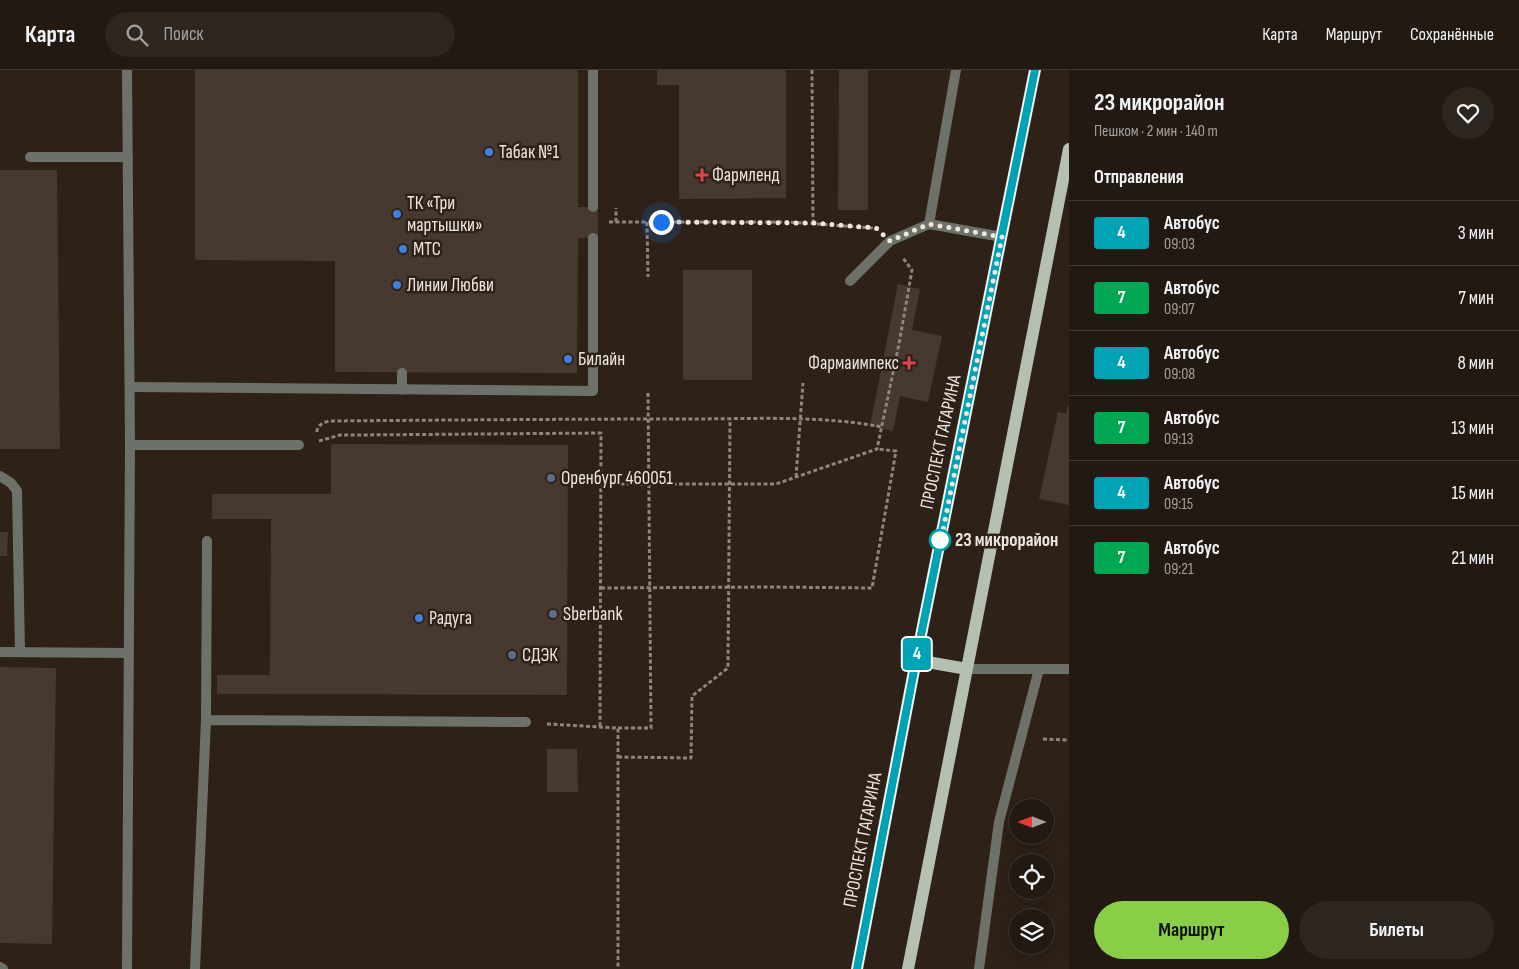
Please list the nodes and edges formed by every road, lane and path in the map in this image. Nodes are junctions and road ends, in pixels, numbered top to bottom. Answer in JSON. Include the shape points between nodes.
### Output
{"nodes":[{"id":1,"x":127,"y":70,"type":"edge"},
{"id":2,"x":593,"y":70,"type":"edge"},
{"id":3,"x":812,"y":70,"type":"edge"},
{"id":4,"x":956,"y":70,"type":"edge"},
{"id":5,"x":1035,"y":70,"type":"edge"},
{"id":6,"x":1069,"y":149,"type":"edge"},
{"id":7,"x":30,"y":157,"type":"dead end"},
{"id":8,"x":128,"y":157,"type":"junction"},
{"id":9,"x":593,"y":207,"type":"dead end"},
{"id":10,"x":608,"y":222,"type":"dead end"},
{"id":11,"x":647,"y":222,"type":"junction"},
{"id":12,"x":813,"y":223,"type":"junction"},
{"id":13,"x":929,"y":224,"type":"junction"},
{"id":14,"x":1002,"y":237,"type":"junction"},
{"id":15,"x":593,"y":238,"type":"dead end"},
{"id":16,"x":890,"y":241,"type":"junction"},
{"id":17,"x":648,"y":277,"type":"dead end"},
{"id":18,"x":850,"y":281,"type":"dead end"},
{"id":19,"x":402,"y":373,"type":"dead end"},
{"id":20,"x":803,"y":383,"type":"dead end"},
{"id":21,"x":130,"y":386,"type":"junction"},
{"id":22,"x":402,"y":390,"type":"junction"},
{"id":23,"x":648,"y":392,"type":"dead end"},
{"id":24,"x":648,"y":419,"type":"junction"},
{"id":25,"x":730,"y":419,"type":"junction"},
{"id":26,"x":800,"y":420,"type":"junction"},
{"id":27,"x":882,"y":426,"type":"junction"},
{"id":28,"x":340,"y":435,"type":"dead end"},
{"id":29,"x":317,"y":441,"type":"dead end"},
{"id":30,"x":130,"y":445,"type":"junction"},
{"id":31,"x":299,"y":445,"type":"dead end"},
{"id":32,"x":876,"y":449,"type":"junction"},
{"id":33,"x":0,"y":476,"type":"edge"},
{"id":34,"x":796,"y":477,"type":"junction"},
{"id":35,"x":601,"y":484,"type":"junction"},
{"id":36,"x":730,"y":484,"type":"junction"},
{"id":37,"x":649,"y":485,"type":"junction"},
{"id":38,"x":207,"y":541,"type":"dead end"},
{"id":39,"x":728,"y":587,"type":"junction"},
{"id":40,"x":601,"y":588,"type":"junction"},
{"id":41,"x":649,"y":588,"type":"junction"},
{"id":42,"x":0,"y":652,"type":"edge"},
{"id":43,"x":20,"y":652,"type":"junction"},
{"id":44,"x":128,"y":654,"type":"junction"},
{"id":45,"x":916,"y":660,"type":"junction"},
{"id":46,"x":968,"y":668,"type":"junction"},
{"id":47,"x":1039,"y":669,"type":"junction"},
{"id":48,"x":1069,"y":669,"type":"edge"},
{"id":49,"x":206,"y":720,"type":"junction"},
{"id":50,"x":526,"y":722,"type":"joint"},
{"id":51,"x":600,"y":728,"type":"junction"},
{"id":52,"x":618,"y":728,"type":"junction"},
{"id":53,"x":618,"y":757,"type":"junction"},
{"id":54,"x":127,"y":969,"type":"edge"},
{"id":55,"x":195,"y":969,"type":"edge"},
{"id":56,"x":618,"y":969,"type":"edge"},
{"id":57,"x":857,"y":969,"type":"edge"},
{"id":58,"x":908,"y":969,"type":"edge"},
{"id":59,"x":979,"y":969,"type":"edge"}],
"edges":[{"from":1,"to":8,"type":"street"},
{"from":2,"to":9,"type":"street"},
{"from":3,"to":12,"type":"path"},
{"from":4,"to":13,"type":"street"},
{"from":5,"to":14,"type":"main road","name":"ПРОСПЕКТ ГАГАРИНА"},
{"from":6,"to":46,"type":"main road"},
{"from":7,"to":8,"type":"street"},
{"from":8,"to":21,"type":"street"},
{"from":10,"to":11,"type":"path"},
{"from":11,"to":12,"type":"path"},
{"from":11,"to":17,"type":"path"},
{"from":12,"to":16,"type":"path","via":[[876,228]]},
{"from":13,"to":14,"type":"street"},
{"from":13,"to":16,"type":"street"},
{"from":14,"to":45,"type":"main road","name":"ПРОСПЕКТ ГАГАРИНА"},
{"from":15,"to":22,"type":"street","via":[[593,391]]},
{"from":16,"to":18,"type":"street"},
{"from":16,"to":27,"type":"path","via":[[912,270]]},
{"from":19,"to":22,"type":"street"},
{"from":20,"to":26,"type":"path"},
{"from":21,"to":22,"type":"street"},
{"from":21,"to":30,"type":"street"},
{"from":23,"to":24,"type":"path"},
{"from":24,"to":25,"type":"path"},
{"from":24,"to":29,"type":"path","via":[[329,421],[317,428]]},
{"from":24,"to":37,"type":"path"},
{"from":25,"to":26,"type":"path"},
{"from":25,"to":36,"type":"path"},
{"from":26,"to":27,"type":"path","via":[[854,421]]},
{"from":26,"to":34,"type":"path"},
{"from":27,"to":32,"type":"path"},
{"from":28,"to":35,"type":"path","via":[[601,433]]},
{"from":30,"to":31,"type":"street"},
{"from":30,"to":44,"type":"street"},
{"from":32,"to":34,"type":"path"},
{"from":32,"to":39,"type":"path","via":[[896,452],[872,588]]},
{"from":33,"to":43,"type":"street","via":[[17,491]]},
{"from":34,"to":36,"type":"path","via":[[776,484]]},
{"from":35,"to":37,"type":"path"},
{"from":35,"to":40,"type":"path"},
{"from":36,"to":37,"type":"path"},
{"from":36,"to":39,"type":"path"},
{"from":37,"to":41,"type":"path"},
{"from":38,"to":49,"type":"street"},
{"from":39,"to":41,"type":"path"},
{"from":39,"to":53,"type":"path","via":[[728,668],[692,696],[691,758]]},
{"from":40,"to":41,"type":"path"},
{"from":40,"to":51,"type":"path"},
{"from":41,"to":52,"type":"path","via":[[651,728]]},
{"from":42,"to":43,"type":"street"},
{"from":43,"to":44,"type":"street"},
{"from":44,"to":54,"type":"street"},
{"from":45,"to":46,"type":"main road"},
{"from":45,"to":57,"type":"main road","name":"ПРОСПЕКТ ГАГАРИНА"},
{"from":46,"to":47,"type":"street"},
{"from":46,"to":58,"type":"main road"},
{"from":47,"to":48,"type":"street"},
{"from":47,"to":59,"type":"street","via":[[999,822]]},
{"from":49,"to":50,"type":"street"},
{"from":49,"to":55,"type":"street"},
{"from":50,"to":51,"type":"path"},
{"from":51,"to":52,"type":"path"},
{"from":52,"to":53,"type":"path"},
{"from":53,"to":56,"type":"path"}]}
